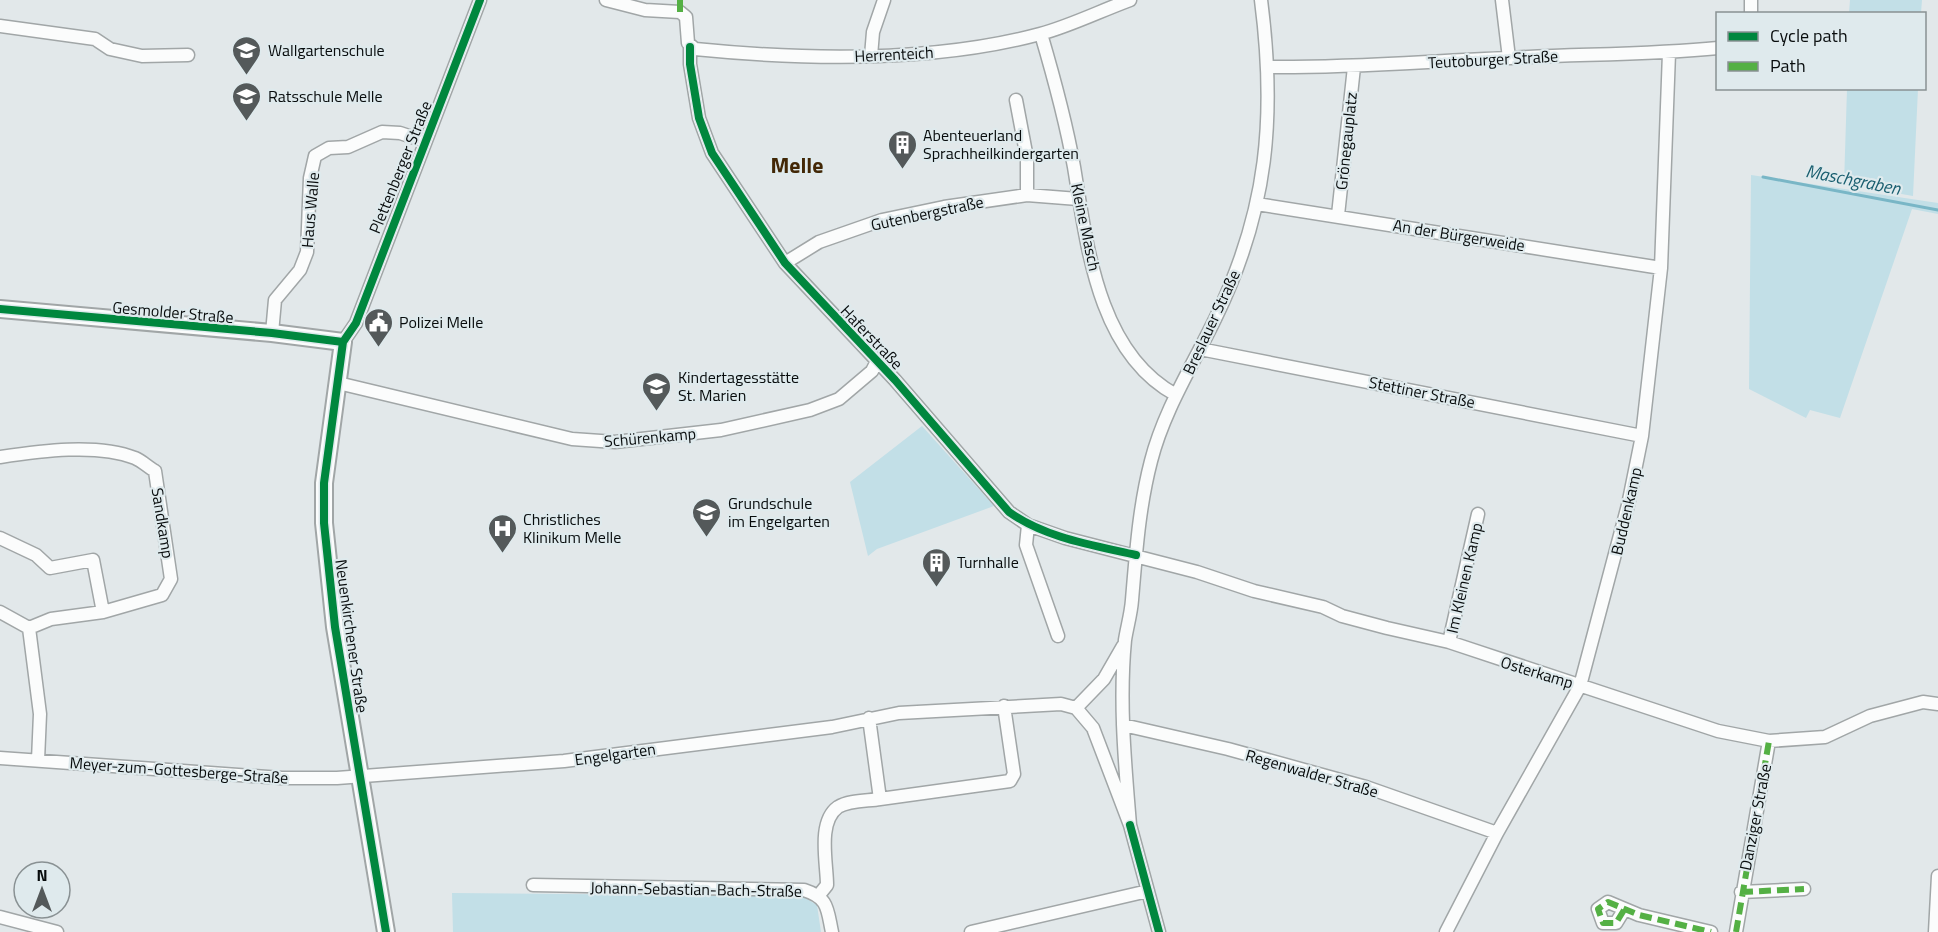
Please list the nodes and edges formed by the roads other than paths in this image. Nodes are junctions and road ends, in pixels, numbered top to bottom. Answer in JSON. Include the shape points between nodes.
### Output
{"nodes":[{"id":1,"x":480,"y":0,"type":"edge"},
{"id":2,"x":606,"y":0,"type":"edge"},
{"id":3,"x":884,"y":0,"type":"edge"},
{"id":4,"x":1130,"y":0,"type":"edge"},
{"id":5,"x":1261,"y":0,"type":"edge"},
{"id":6,"x":1502,"y":0,"type":"edge"},
{"id":7,"x":680,"y":6,"type":"edge"},
{"id":8,"x":0,"y":26,"type":"edge"},
{"id":9,"x":1041,"y":34,"type":"junction"},
{"id":10,"x":690,"y":47,"type":"junction"},
{"id":11,"x":1716,"y":48,"type":"edge"},
{"id":12,"x":1668,"y":53,"type":"junction"},
{"id":13,"x":188,"y":55,"type":"dead end"},
{"id":14,"x":871,"y":56,"type":"junction"},
{"id":15,"x":1509,"y":58,"type":"junction"},
{"id":16,"x":1354,"y":67,"type":"junction"},
{"id":17,"x":1268,"y":68,"type":"junction"},
{"id":18,"x":1016,"y":100,"type":"dead end"},
{"id":19,"x":424,"y":141,"type":"junction"},
{"id":20,"x":1027,"y":195,"type":"junction"},
{"id":21,"x":1078,"y":198,"type":"junction"},
{"id":22,"x":1257,"y":204,"type":"junction"},
{"id":23,"x":1338,"y":215,"type":"junction"},
{"id":24,"x":785,"y":263,"type":"junction"},
{"id":25,"x":1661,"y":268,"type":"junction"},
{"id":26,"x":0,"y":309,"type":"edge"},
{"id":27,"x":272,"y":333,"type":"junction"},
{"id":28,"x":343,"y":342,"type":"junction"},
{"id":29,"x":1200,"y":349,"type":"junction"},
{"id":30,"x":876,"y":363,"type":"junction"},
{"id":31,"x":338,"y":383,"type":"junction"},
{"id":32,"x":1176,"y":395,"type":"junction"},
{"id":33,"x":1642,"y":436,"type":"junction"},
{"id":34,"x":0,"y":457,"type":"edge"},
{"id":35,"x":1478,"y":514,"type":"dead end"},
{"id":36,"x":1028,"y":525,"type":"junction"},
{"id":37,"x":0,"y":538,"type":"edge"},
{"id":38,"x":1136,"y":555,"type":"junction"},
{"id":39,"x":0,"y":612,"type":"edge"},
{"id":40,"x":103,"y":612,"type":"junction"},
{"id":41,"x":29,"y":628,"type":"junction"},
{"id":42,"x":1058,"y":636,"type":"dead end"},
{"id":43,"x":1125,"y":639,"type":"junction"},
{"id":44,"x":1449,"y":642,"type":"junction"},
{"id":45,"x":1580,"y":686,"type":"junction"},
{"id":46,"x":1938,"y":704,"type":"edge"},
{"id":47,"x":1004,"y":706,"type":"junction"},
{"id":48,"x":1076,"y":708,"type":"junction"},
{"id":49,"x":869,"y":718,"type":"junction"},
{"id":50,"x":1123,"y":725,"type":"junction"},
{"id":51,"x":1769,"y":741,"type":"junction"},
{"id":52,"x":0,"y":758,"type":"edge"},
{"id":53,"x":38,"y":760,"type":"junction"},
{"id":54,"x":359,"y":776,"type":"junction"},
{"id":55,"x":880,"y":799,"type":"junction"},
{"id":56,"x":1130,"y":825,"type":"junction"},
{"id":57,"x":1497,"y":834,"type":"junction"},
{"id":58,"x":1938,"y":876,"type":"edge"},
{"id":59,"x":533,"y":885,"type":"dead end"},
{"id":60,"x":1804,"y":889,"type":"dead end"},
{"id":61,"x":1148,"y":891,"type":"junction"},
{"id":62,"x":1741,"y":892,"type":"junction"},
{"id":63,"x":819,"y":895,"type":"junction"},
{"id":64,"x":1624,"y":910,"type":"dead end"},
{"id":65,"x":0,"y":917,"type":"edge"},
{"id":66,"x":57,"y":932,"type":"edge"},
{"id":67,"x":386,"y":932,"type":"edge"},
{"id":68,"x":832,"y":932,"type":"edge"},
{"id":69,"x":971,"y":932,"type":"edge"},
{"id":70,"x":1159,"y":932,"type":"edge"},
{"id":71,"x":1446,"y":932,"type":"edge"},
{"id":72,"x":1711,"y":932,"type":"edge"},
{"id":73,"x":1736,"y":932,"type":"edge"},
{"id":74,"x":1935,"y":932,"type":"edge"}],
"edges":[{"from":1,"to":19,"type":"street","name":"Plettenberger Straße"},
{"from":2,"to":7,"type":"street","via":[[645,10]]},
{"from":3,"to":14,"type":"street","via":[[873,32]]},
{"from":4,"to":9,"type":"street","name":"Herrenteich"},
{"from":5,"to":17,"type":"street","name":"Breslauer Straße"},
{"from":6,"to":15,"type":"street"},
{"from":7,"to":10,"type":"street","via":[[686,17]]},
{"from":8,"to":13,"type":"street","via":[[95,39],[110,49],[142,56]]},
{"from":9,"to":14,"type":"street","name":"Herrenteich","via":[[926,54]]},
{"from":9,"to":21,"type":"street","name":"Kleine Masch","via":[[1061,107]]},
{"from":10,"to":14,"type":"street","name":"Herrenteich"},
{"from":10,"to":24,"type":"street","name":"Haferstraße","via":[[699,118],[712,153]]},
{"from":11,"to":12,"type":"street","name":"Teutoburger Straße"},
{"from":12,"to":15,"type":"street","name":"Teutoburger Straße"},
{"from":12,"to":25,"type":"street","name":"Buddenkamp"},
{"from":15,"to":16,"type":"street","name":"Teutoburger Straße"},
{"from":16,"to":17,"type":"street","name":"Teutoburger Straße"},
{"from":16,"to":23,"type":"street","name":"Grönegauplatz"},
{"from":17,"to":22,"type":"street","name":"Breslauer Straße","via":[[1268,146]]},
{"from":18,"to":20,"type":"street","via":[[1027,158]]},
{"from":19,"to":27,"type":"street","name":"Haus Walle","via":[[382,132],[315,156],[308,203],[307,252],[300,270],[275,300]]},
{"from":19,"to":28,"type":"street","name":"Plettenberger Straße","via":[[356,323]]},
{"from":20,"to":21,"type":"street","name":"Gutenbergstraße"},
{"from":20,"to":24,"type":"street","name":"Gutenbergstraße","via":[[882,220],[819,242]]},
{"from":21,"to":32,"type":"street","name":"Kleine Masch","via":[[1096,279],[1113,324],[1139,368],[1155,384]]},
{"from":22,"to":23,"type":"street","name":"An der Bürgerweide"},
{"from":22,"to":29,"type":"street","name":"Breslauer Straße","via":[[1240,259]]},
{"from":23,"to":25,"type":"street","name":"An der Bürgerweide"},
{"from":24,"to":30,"type":"street","name":"Haferstraße"},
{"from":25,"to":33,"type":"street","name":"Buddenkamp"},
{"from":26,"to":27,"type":"main road","name":"Gesmolder Straße"},
{"from":27,"to":28,"type":"main road","name":"Gesmolder Straße"},
{"from":28,"to":31,"type":"main road","name":"Neuenkirchener Straße"},
{"from":29,"to":32,"type":"street","name":"Breslauer Straße"},
{"from":29,"to":33,"type":"street","name":"Stettiner Straße"},
{"from":30,"to":31,"type":"street","name":"Schürenkamp","via":[[872,371],[838,399],[810,410],[721,430],[615,442],[572,439]]},
{"from":30,"to":36,"type":"street","name":"Haferstraße","via":[[1009,512]]},
{"from":31,"to":54,"type":"main road","name":"Neuenkirchener Straße","via":[[324,483],[324,524]]},
{"from":32,"to":38,"type":"street","name":"Breslauer Straße","via":[[1151,461],[1138,518]]},
{"from":33,"to":45,"type":"street","name":"Buddenkamp","via":[[1628,505]]},
{"from":34,"to":40,"type":"street","name":"Sandkamp","via":[[91,450],[134,458],[155,471],[171,579],[162,595]]},
{"from":35,"to":44,"type":"street","name":"Im Kleinen Kamp"},
{"from":36,"to":38,"type":"street","name":"Haferstraße"},
{"from":36,"to":42,"type":"street","via":[[1026,545]]},
{"from":37,"to":40,"type":"street","via":[[36,555],[50,568],[93,560]]},
{"from":38,"to":43,"type":"street","name":"Breslauer Straße"},
{"from":38,"to":44,"type":"street","name":"Osterkamp","via":[[1244,589]]},
{"from":39,"to":41,"type":"street"},
{"from":40,"to":41,"type":"street","name":"Sandkamp","via":[[51,619]]},
{"from":41,"to":53,"type":"street","via":[[40,714]]},
{"from":43,"to":48,"type":"street","name":"Breslauer Straße","via":[[1104,679]]},
{"from":43,"to":50,"type":"street","name":"Breslauer Straße"},
{"from":44,"to":45,"type":"street","name":"Osterkamp"},
{"from":45,"to":51,"type":"street","name":"Osterkamp","via":[[1718,731]]},
{"from":45,"to":57,"type":"street","name":"Buddenkamp"},
{"from":46,"to":51,"type":"street","name":"Osterkamp","via":[[1923,702],[1870,716],[1825,737]]},
{"from":47,"to":48,"type":"street","name":"Engelgarten","via":[[1061,704]]},
{"from":47,"to":49,"type":"street","name":"Engelgarten","via":[[899,712]]},
{"from":47,"to":55,"type":"street","via":[[1014,774],[1010,781]]},
{"from":48,"to":56,"type":"street","via":[[1093,729]]},
{"from":49,"to":54,"type":"street","name":"Engelgarten","via":[[832,727],[564,761]]},
{"from":49,"to":55,"type":"street"},
{"from":50,"to":56,"type":"street","name":"Breslauer Straße"},
{"from":50,"to":57,"type":"street","name":"Regenwalder Straße","via":[[1366,787]]},
{"from":51,"to":62,"type":"street","name":"Danziger Straße"},
{"from":52,"to":53,"type":"street","name":"Meyer-zum-Gottesberge-Straße"},
{"from":53,"to":54,"type":"street","name":"Meyer-zum-Gottesberge-Straße","via":[[282,778]]},
{"from":54,"to":67,"type":"main road","name":"Neuenkirchener Straße"},
{"from":55,"to":63,"type":"street","via":[[839,807],[830,816],[826,830],[827,885]]},
{"from":56,"to":61,"type":"street"},
{"from":57,"to":71,"type":"street","name":"Buddenkamp"},
{"from":58,"to":74,"type":"street"},
{"from":59,"to":63,"type":"street","name":"Johann-Sebastian-Bach-Straße","via":[[804,890]]},
{"from":60,"to":62,"type":"street","name":"Danziger Straße"},
{"from":61,"to":69,"type":"street"},
{"from":61,"to":70,"type":"street"},
{"from":62,"to":73,"type":"street","name":"Danziger Straße"},
{"from":63,"to":68,"type":"street","name":"Johann-Sebastian-Bach-Straße","via":[[825,903]]},
{"from":64,"to":72,"type":"street"},
{"from":65,"to":66,"type":"street"}]}
